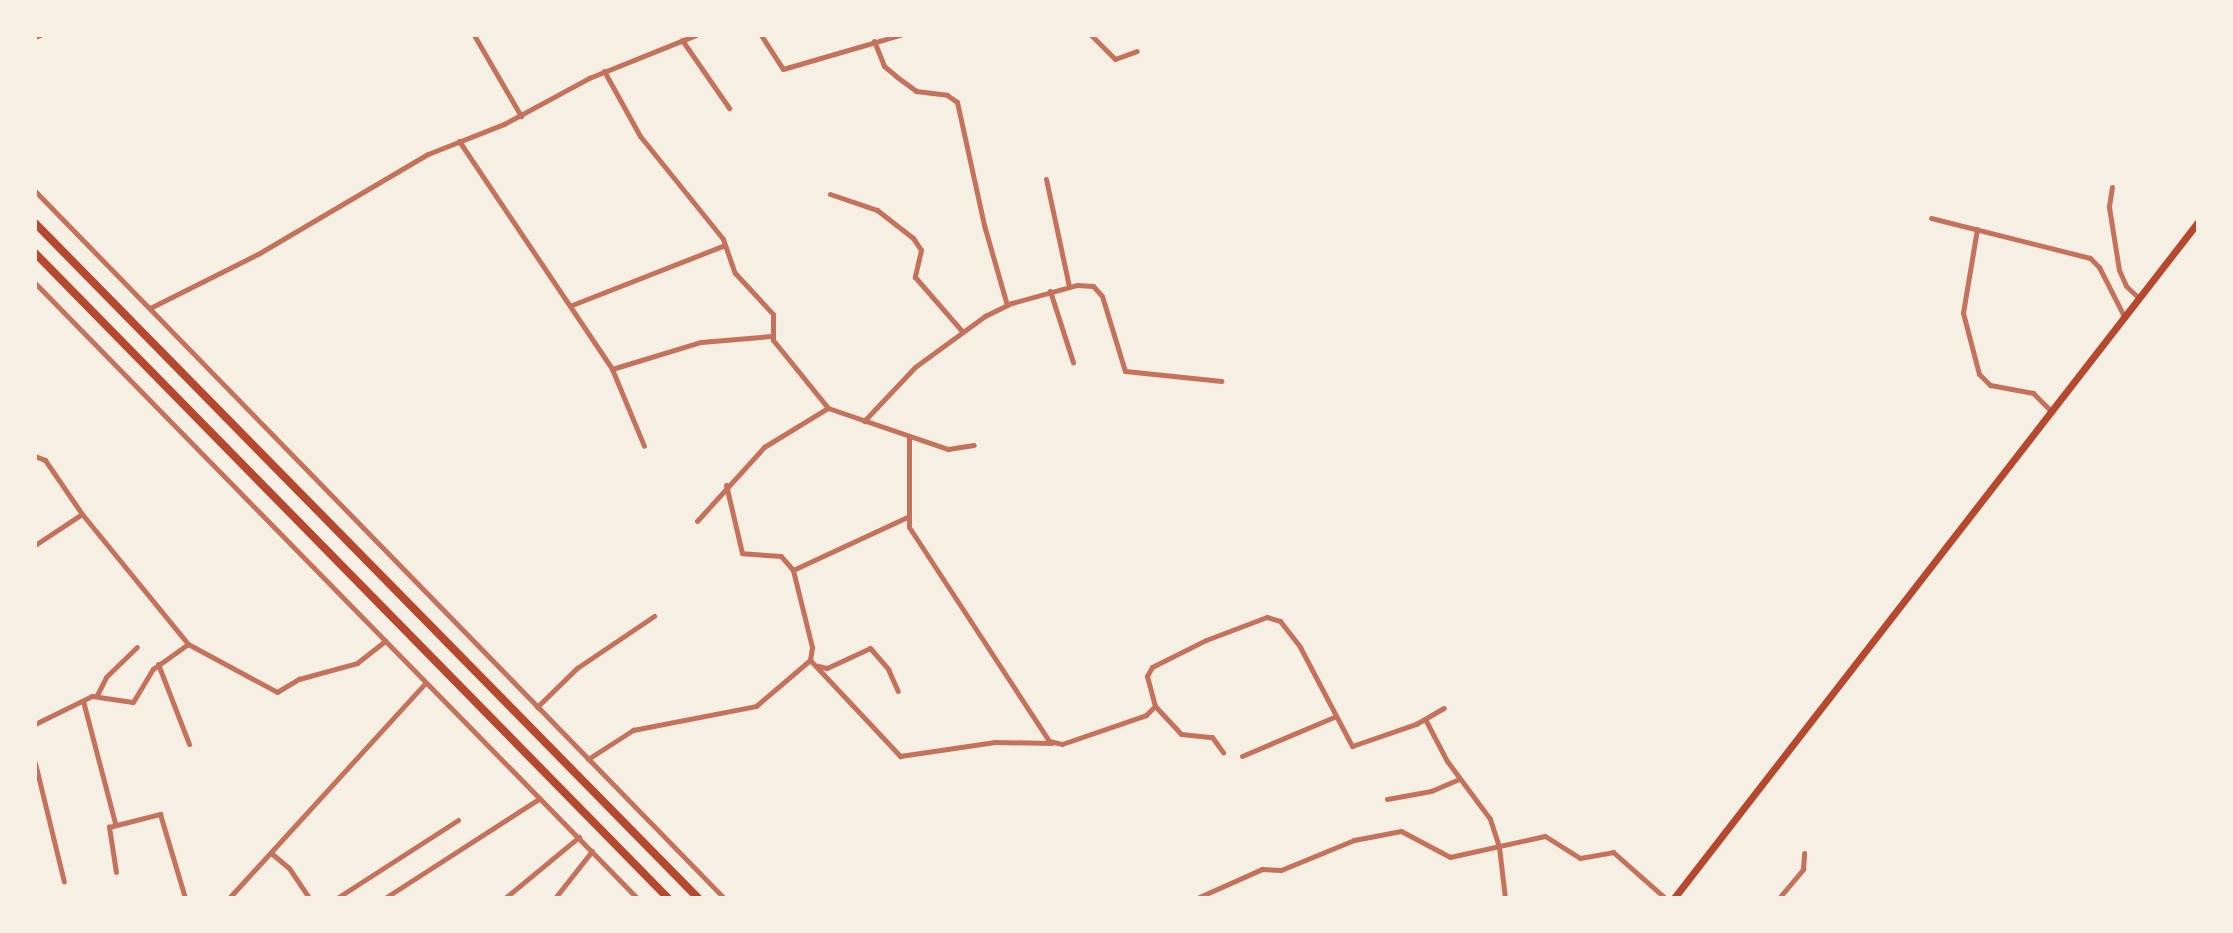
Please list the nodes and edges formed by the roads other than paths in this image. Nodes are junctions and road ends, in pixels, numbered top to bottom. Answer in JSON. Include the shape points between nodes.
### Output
{"nodes":[{"id":1,"x":40,"y":35,"type":"edge"},
{"id":2,"x":474,"y":35,"type":"edge"},
{"id":3,"x":696,"y":35,"type":"edge"},
{"id":4,"x":761,"y":35,"type":"edge"},
{"id":5,"x":900,"y":35,"type":"edge"},
{"id":6,"x":1091,"y":35,"type":"edge"},
{"id":7,"x":35,"y":37,"type":"edge"},
{"id":8,"x":686,"y":38,"type":"edge"},
{"id":9,"x":874,"y":41,"type":"junction"},
{"id":10,"x":1137,"y":51,"type":"dead end"},
{"id":11,"x":604,"y":71,"type":"junction"},
{"id":12,"x":729,"y":108,"type":"dead end"},
{"id":13,"x":521,"y":116,"type":"junction"},
{"id":14,"x":459,"y":141,"type":"junction"},
{"id":15,"x":1046,"y":179,"type":"dead end"},
{"id":16,"x":2112,"y":187,"type":"dead end"},
{"id":17,"x":35,"y":191,"type":"edge"},
{"id":18,"x":830,"y":194,"type":"dead end"},
{"id":19,"x":1931,"y":218,"type":"dead end"},
{"id":20,"x":2198,"y":222,"type":"edge"},
{"id":21,"x":35,"y":223,"type":"edge"},
{"id":22,"x":1977,"y":229,"type":"junction"},
{"id":23,"x":725,"y":245,"type":"junction"},
{"id":24,"x":35,"y":253,"type":"edge"},
{"id":25,"x":35,"y":283,"type":"edge"},
{"id":26,"x":1069,"y":286,"type":"junction"},
{"id":27,"x":1050,"y":291,"type":"junction"},
{"id":28,"x":2139,"y":298,"type":"junction"},
{"id":29,"x":572,"y":305,"type":"junction"},
{"id":30,"x":1007,"y":305,"type":"junction"},
{"id":31,"x":149,"y":308,"type":"junction"},
{"id":32,"x":2124,"y":318,"type":"junction"},
{"id":33,"x":962,"y":331,"type":"junction"},
{"id":34,"x":771,"y":336,"type":"junction"},
{"id":35,"x":1073,"y":362,"type":"dead end"},
{"id":36,"x":612,"y":369,"type":"junction"},
{"id":37,"x":1221,"y":381,"type":"dead end"},
{"id":38,"x":828,"y":408,"type":"junction"},
{"id":39,"x":2052,"y":412,"type":"junction"},
{"id":40,"x":864,"y":421,"type":"junction"},
{"id":41,"x":909,"y":436,"type":"junction"},
{"id":42,"x":974,"y":445,"type":"dead end"},
{"id":43,"x":644,"y":446,"type":"dead end"},
{"id":44,"x":35,"y":456,"type":"edge"},
{"id":45,"x":726,"y":485,"type":"junction"},
{"id":46,"x":82,"y":514,"type":"junction"},
{"id":47,"x":907,"y":517,"type":"junction"},
{"id":48,"x":697,"y":521,"type":"dead end"},
{"id":49,"x":35,"y":545,"type":"edge"},
{"id":50,"x":793,"y":570,"type":"junction"},
{"id":51,"x":654,"y":616,"type":"dead end"},
{"id":52,"x":385,"y":641,"type":"junction"},
{"id":53,"x":188,"y":644,"type":"junction"},
{"id":54,"x":137,"y":647,"type":"dead end"},
{"id":55,"x":810,"y":660,"type":"junction"},
{"id":56,"x":158,"y":664,"type":"junction"},
{"id":57,"x":425,"y":683,"type":"junction"},
{"id":58,"x":898,"y":691,"type":"dead end"},
{"id":59,"x":97,"y":695,"type":"junction"},
{"id":60,"x":83,"y":701,"type":"junction"},
{"id":61,"x":1155,"y":706,"type":"junction"},
{"id":62,"x":537,"y":707,"type":"junction"},
{"id":63,"x":1444,"y":708,"type":"dead end"},
{"id":64,"x":1334,"y":717,"type":"junction"},
{"id":65,"x":1425,"y":719,"type":"junction"},
{"id":66,"x":35,"y":724,"type":"edge"},
{"id":67,"x":1053,"y":743,"type":"junction"},
{"id":68,"x":189,"y":744,"type":"dead end"},
{"id":69,"x":1223,"y":752,"type":"dead end"},
{"id":70,"x":1242,"y":757,"type":"dead end"},
{"id":71,"x":588,"y":759,"type":"junction"},
{"id":72,"x":35,"y":763,"type":"edge"},
{"id":73,"x":1459,"y":779,"type":"junction"},
{"id":74,"x":540,"y":798,"type":"junction"},
{"id":75,"x":1387,"y":799,"type":"dead end"},
{"id":76,"x":458,"y":820,"type":"dead end"},
{"id":77,"x":115,"y":823,"type":"junction"},
{"id":78,"x":579,"y":837,"type":"junction"},
{"id":79,"x":1499,"y":848,"type":"junction"},
{"id":80,"x":592,"y":851,"type":"junction"},
{"id":81,"x":271,"y":853,"type":"junction"},
{"id":82,"x":1804,"y":853,"type":"dead end"},
{"id":83,"x":116,"y":872,"type":"dead end"},
{"id":84,"x":64,"y":881,"type":"dead end"},
{"id":85,"x":185,"y":898,"type":"edge"},
{"id":86,"x":229,"y":898,"type":"edge"},
{"id":87,"x":309,"y":898,"type":"edge"},
{"id":88,"x":337,"y":898,"type":"edge"},
{"id":89,"x":385,"y":898,"type":"edge"},
{"id":90,"x":505,"y":898,"type":"edge"},
{"id":91,"x":555,"y":898,"type":"edge"},
{"id":92,"x":637,"y":898,"type":"edge"},
{"id":93,"x":668,"y":898,"type":"edge"},
{"id":94,"x":698,"y":898,"type":"edge"},
{"id":95,"x":724,"y":898,"type":"edge"},
{"id":96,"x":1197,"y":898,"type":"edge"},
{"id":97,"x":1505,"y":898,"type":"edge"},
{"id":98,"x":1665,"y":898,"type":"edge"},
{"id":99,"x":1674,"y":898,"type":"edge"},
{"id":100,"x":1779,"y":898,"type":"edge"}],
"edges":[{"from":1,"to":7,"type":"street"},
{"from":2,"to":13,"type":"street"},
{"from":3,"to":8,"type":"street"},
{"from":4,"to":9,"type":"street","via":[[783,69]]},
{"from":5,"to":9,"type":"street"},
{"from":6,"to":10,"type":"street","via":[[1115,59]]},
{"from":8,"to":11,"type":"street"},
{"from":8,"to":12,"type":"street"},
{"from":9,"to":30,"type":"street","via":[[884,66],[916,91],[947,95],[957,102]]},
{"from":11,"to":13,"type":"street"},
{"from":11,"to":23,"type":"street","via":[[640,136]]},
{"from":13,"to":14,"type":"street"},
{"from":14,"to":29,"type":"street"},
{"from":14,"to":31,"type":"street","via":[[428,154],[258,254]]},
{"from":15,"to":26,"type":"street"},
{"from":16,"to":28,"type":"street","via":[[2109,207],[2119,270],[2126,286]]},
{"from":17,"to":31,"type":"street"},
{"from":18,"to":33,"type":"street","via":[[877,210],[913,238],[921,250],[915,277]]},
{"from":19,"to":22,"type":"street"},
{"from":20,"to":28,"type":"main road"},
{"from":21,"to":94,"type":"highway"},
{"from":22,"to":32,"type":"street","via":[[2090,258]]},
{"from":22,"to":39,"type":"street","via":[[1963,313],[1979,374],[1990,385],[2033,393]]},
{"from":23,"to":29,"type":"street"},
{"from":23,"to":34,"type":"street","via":[[735,273],[773,314]]},
{"from":24,"to":93,"type":"highway"},
{"from":25,"to":52,"type":"street"},
{"from":26,"to":27,"type":"street"},
{"from":26,"to":37,"type":"street","via":[[1087,284],[1098,290],[1128,373]]},
{"from":27,"to":30,"type":"street"},
{"from":27,"to":35,"type":"street"},
{"from":28,"to":32,"type":"main road"},
{"from":29,"to":36,"type":"street"},
{"from":30,"to":33,"type":"street"},
{"from":31,"to":62,"type":"street"},
{"from":32,"to":39,"type":"main road"},
{"from":33,"to":40,"type":"street","via":[[915,367]]},
{"from":34,"to":36,"type":"street","via":[[701,342]]},
{"from":34,"to":38,"type":"street"},
{"from":36,"to":43,"type":"street"},
{"from":38,"to":40,"type":"street"},
{"from":38,"to":45,"type":"street","via":[[764,447]]},
{"from":39,"to":99,"type":"main road"},
{"from":40,"to":41,"type":"street"},
{"from":41,"to":42,"type":"street","via":[[948,449]]},
{"from":41,"to":47,"type":"street"},
{"from":44,"to":46,"type":"street","via":[[45,460]]},
{"from":45,"to":48,"type":"street"},
{"from":45,"to":50,"type":"street","via":[[742,553],[781,556]]},
{"from":46,"to":49,"type":"street"},
{"from":46,"to":53,"type":"street"},
{"from":47,"to":50,"type":"street"},
{"from":47,"to":67,"type":"street","via":[[936,574]]},
{"from":50,"to":55,"type":"street"},
{"from":51,"to":62,"type":"street","via":[[577,668]]},
{"from":52,"to":53,"type":"street","via":[[357,663],[299,679],[277,692]]},
{"from":52,"to":57,"type":"street"},
{"from":53,"to":56,"type":"street"},
{"from":54,"to":59,"type":"street","via":[[106,677]]},
{"from":55,"to":58,"type":"street","via":[[827,668],[870,648],[888,669]]},
{"from":55,"to":67,"type":"street","via":[[900,756],[995,742]]},
{"from":55,"to":71,"type":"street","via":[[756,706],[633,730]]},
{"from":56,"to":59,"type":"street","via":[[128,705]]},
{"from":56,"to":68,"type":"street"},
{"from":57,"to":74,"type":"street"},
{"from":57,"to":81,"type":"street"},
{"from":59,"to":60,"type":"street"},
{"from":60,"to":66,"type":"street"},
{"from":60,"to":77,"type":"street"},
{"from":61,"to":64,"type":"street","via":[[1147,676],[1157,663],[1271,617],[1289,630],[1300,647]]},
{"from":61,"to":67,"type":"street","via":[[1139,719]]},
{"from":61,"to":69,"type":"street","via":[[1181,734],[1212,737]]},
{"from":62,"to":71,"type":"street"},
{"from":63,"to":65,"type":"street"},
{"from":64,"to":65,"type":"street","via":[[1352,746]]},
{"from":64,"to":70,"type":"street"},
{"from":65,"to":73,"type":"street"},
{"from":71,"to":95,"type":"street"},
{"from":72,"to":84,"type":"street"},
{"from":73,"to":75,"type":"street","via":[[1431,791]]},
{"from":73,"to":79,"type":"street","via":[[1483,807]]},
{"from":74,"to":78,"type":"street"},
{"from":74,"to":89,"type":"street"},
{"from":76,"to":88,"type":"street"},
{"from":77,"to":83,"type":"street","via":[[106,831]]},
{"from":77,"to":85,"type":"street","via":[[160,814]]},
{"from":78,"to":80,"type":"street"},
{"from":78,"to":90,"type":"street"},
{"from":79,"to":96,"type":"street","via":[[1450,857],[1410,834],[1389,832],[1354,840],[1286,869],[1262,869]]},
{"from":79,"to":97,"type":"street"},
{"from":79,"to":98,"type":"street","via":[[1545,836],[1580,858],[1613,852]]},
{"from":80,"to":91,"type":"street"},
{"from":80,"to":92,"type":"street"},
{"from":81,"to":86,"type":"street"},
{"from":81,"to":87,"type":"street","via":[[289,868]]},
{"from":82,"to":100,"type":"street","via":[[1803,869]]}]}
